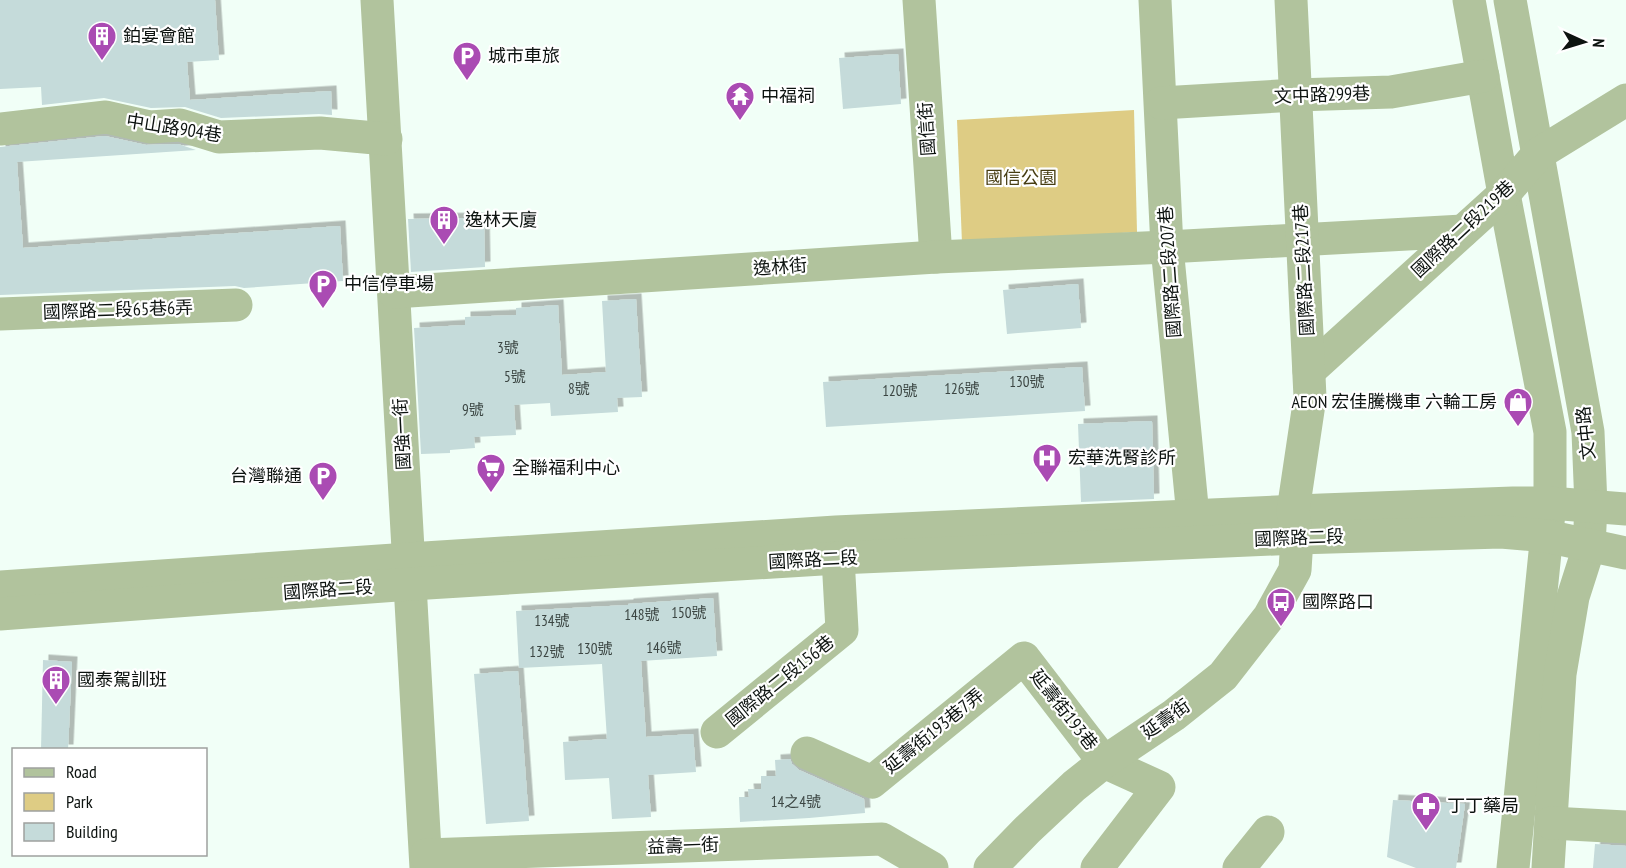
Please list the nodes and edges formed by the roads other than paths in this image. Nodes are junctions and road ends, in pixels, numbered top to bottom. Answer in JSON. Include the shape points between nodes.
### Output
{"nodes":[{"id":1,"x":377,"y":0,"type":"edge"},
{"id":2,"x":919,"y":0,"type":"edge"},
{"id":3,"x":1155,"y":0,"type":"edge"},
{"id":4,"x":1291,"y":0,"type":"edge"},
{"id":5,"x":1469,"y":0,"type":"edge"},
{"id":6,"x":1510,"y":0,"type":"edge"},
{"id":7,"x":1483,"y":76,"type":"junction"},
{"id":8,"x":1296,"y":95,"type":"junction"},
{"id":9,"x":1161,"y":103,"type":"junction"},
{"id":10,"x":1623,"y":105,"type":"edge"},
{"id":11,"x":0,"y":129,"type":"edge"},
{"id":12,"x":386,"y":139,"type":"junction"},
{"id":13,"x":1538,"y":154,"type":"junction"},
{"id":14,"x":1504,"y":194,"type":"junction"},
{"id":15,"x":1463,"y":231,"type":"junction"},
{"id":16,"x":1302,"y":239,"type":"junction"},
{"id":17,"x":1167,"y":247,"type":"junction"},
{"id":18,"x":936,"y":257,"type":"junction"},
{"id":19,"x":394,"y":292,"type":"junction"},
{"id":20,"x":236,"y":305,"type":"dead end"},
{"id":21,"x":0,"y":314,"type":"edge"},
{"id":22,"x":1309,"y":370,"type":"junction"},
{"id":23,"x":1550,"y":502,"type":"junction"},
{"id":24,"x":1591,"y":506,"type":"junction"},
{"id":25,"x":1626,"y":509,"type":"edge"},
{"id":26,"x":1295,"y":525,"type":"junction"},
{"id":27,"x":1194,"y":530,"type":"junction"},
{"id":28,"x":1546,"y":536,"type":"junction"},
{"id":29,"x":1589,"y":547,"type":"junction"},
{"id":30,"x":1626,"y":554,"type":"edge"},
{"id":31,"x":838,"y":558,"type":"junction"},
{"id":32,"x":410,"y":571,"type":"junction"},
{"id":33,"x":0,"y":587,"type":"edge"},
{"id":34,"x":0,"y":614,"type":"edge"},
{"id":35,"x":1024,"y":658,"type":"joint"},
{"id":36,"x":717,"y":732,"type":"dead end"},
{"id":37,"x":807,"y":753,"type":"dead end"},
{"id":38,"x":1104,"y":762,"type":"junction"},
{"id":39,"x":1551,"y":823,"type":"junction"},
{"id":40,"x":1626,"y":827,"type":"edge"},
{"id":41,"x":1268,"y":832,"type":"dead end"},
{"id":42,"x":426,"y":861,"type":"edge"},
{"id":43,"x":932,"y":868,"type":"edge"},
{"id":44,"x":990,"y":868,"type":"edge"},
{"id":45,"x":1097,"y":868,"type":"edge"},
{"id":46,"x":1239,"y":868,"type":"edge"},
{"id":47,"x":1512,"y":868,"type":"edge"},
{"id":48,"x":1548,"y":868,"type":"edge"}],
"edges":[{"from":1,"to":12,"type":"street","name":"國強一街"},
{"from":2,"to":18,"type":"street","name":"國信街"},
{"from":3,"to":9,"type":"street","name":"國際路二段207巷"},
{"from":4,"to":8,"type":"street","name":"國際路二段217巷"},
{"from":5,"to":7,"type":"street","name":"文中路"},
{"from":6,"to":13,"type":"street","name":"文中路"},
{"from":7,"to":8,"type":"street","name":"文中路299巷","via":[[1391,92]]},
{"from":7,"to":14,"type":"street","name":"文中路"},
{"from":8,"to":9,"type":"street","name":"文中路299巷"},
{"from":8,"to":16,"type":"street","name":"國際路二段217巷"},
{"from":9,"to":17,"type":"street","name":"國際路二段207巷"},
{"from":10,"to":13,"type":"street","name":"國際路二段219巷"},
{"from":11,"to":12,"type":"street","name":"中山路904巷","via":[[106,117],[150,127],[180,125],[219,137],[320,133]]},
{"from":12,"to":19,"type":"street","name":"國強一街"},
{"from":13,"to":14,"type":"street","name":"國際路二段219巷"},
{"from":13,"to":24,"type":"street","name":"文中路","via":[[1588,432]]},
{"from":14,"to":15,"type":"street","name":"國際路二段219巷"},
{"from":14,"to":23,"type":"street","name":"文中路","via":[[1550,432]]},
{"from":15,"to":16,"type":"street","name":"逸林街"},
{"from":15,"to":22,"type":"street","name":"國際路二段219巷"},
{"from":16,"to":17,"type":"street","name":"逸林街"},
{"from":16,"to":22,"type":"street","name":"國際路二段217巷"},
{"from":17,"to":18,"type":"street","name":"逸林街"},
{"from":17,"to":27,"type":"street","name":"國際路二段207巷"},
{"from":18,"to":19,"type":"street","name":"逸林街"},
{"from":19,"to":32,"type":"street","name":"國強一街"},
{"from":20,"to":21,"type":"street","name":"國際路二段65巷6弄"},
{"from":22,"to":26,"type":"street","name":"國際路二段217巷","via":[[1310,397]]},
{"from":23,"to":24,"type":"street","name":"國際路二段"},
{"from":23,"to":26,"type":"street","name":"國際路二段"},
{"from":23,"to":28,"type":"street","name":"文中路"},
{"from":24,"to":25,"type":"street","name":"國際路二段"},
{"from":24,"to":29,"type":"street","name":"文中路"},
{"from":26,"to":27,"type":"street","name":"國際路二段"},
{"from":26,"to":28,"type":"street","name":"國際路二段"},
{"from":26,"to":38,"type":"street","name":"延壽街","via":[[1295,570],[1269,617],[1223,676]]},
{"from":27,"to":31,"type":"street","name":"國際路二段"},
{"from":27,"to":32,"type":"street","name":"國際路二段","via":[[836,532]]},
{"from":28,"to":29,"type":"street","name":"國際路二段"},
{"from":28,"to":47,"type":"street","name":"文中路"},
{"from":29,"to":30,"type":"street","name":"國際路二段"},
{"from":29,"to":39,"type":"street","name":"文中路","via":[[1573,597],[1560,674]]},
{"from":31,"to":32,"type":"street","name":"國際路二段"},
{"from":31,"to":36,"type":"street","name":"國際路二段156巷","via":[[842,630]]},
{"from":32,"to":33,"type":"street","name":"國際路二段"},
{"from":32,"to":34,"type":"street","name":"國際路二段"},
{"from":32,"to":42,"type":"street","name":"國強一街"},
{"from":35,"to":37,"type":"street","name":"延壽街193巷7弄","via":[[872,782]]},
{"from":35,"to":38,"type":"street","name":"延壽街193巷"},
{"from":38,"to":44,"type":"street","name":"延壽街"},
{"from":38,"to":45,"type":"street","via":[[1159,787]]},
{"from":39,"to":40,"type":"street"},
{"from":39,"to":48,"type":"street","name":"文中路"},
{"from":41,"to":46,"type":"street"},
{"from":42,"to":43,"type":"street","name":"益壽一街","via":[[882,839]]}]}
